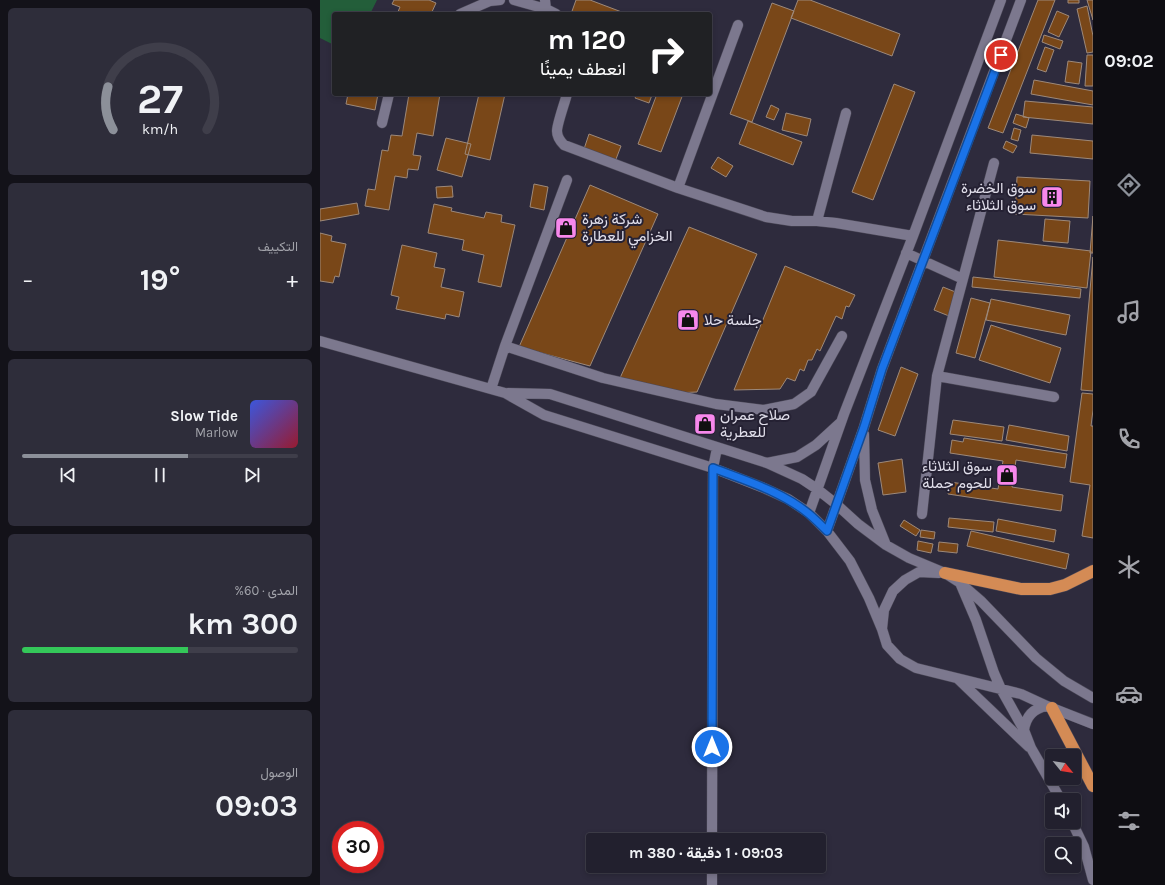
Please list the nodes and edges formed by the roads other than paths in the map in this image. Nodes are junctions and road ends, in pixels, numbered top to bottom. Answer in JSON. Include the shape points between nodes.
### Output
{"nodes":[{"id":1,"x":500,"y":0,"type":"edge"},
{"id":2,"x":514,"y":0,"type":"edge"},
{"id":3,"x":1001,"y":0,"type":"edge"},
{"id":4,"x":1021,"y":0,"type":"edge"},
{"id":5,"x":546,"y":4,"type":"edge"},
{"id":6,"x":465,"y":12,"type":"edge"},
{"id":7,"x":554,"y":12,"type":"edge"},
{"id":8,"x":738,"y":25,"type":"dead end"},
{"id":9,"x":389,"y":96,"type":"edge"},
{"id":10,"x":566,"y":96,"type":"edge"},
{"id":11,"x":712,"y":96,"type":"edge"},
{"id":12,"x":712,"y":96,"type":"edge"},
{"id":13,"x":846,"y":113,"type":"dead end"},
{"id":14,"x":382,"y":123,"type":"dead end"},
{"id":15,"x":994,"y":163,"type":"dead end"},
{"id":16,"x":567,"y":180,"type":"dead end"},
{"id":17,"x":678,"y":188,"type":"junction"},
{"id":18,"x":817,"y":221,"type":"junction"},
{"id":19,"x":913,"y":236,"type":"junction"},
{"id":20,"x":906,"y":253,"type":"junction"},
{"id":21,"x":923,"y":261,"type":"junction"},
{"id":22,"x":963,"y":279,"type":"junction"},
{"id":23,"x":842,"y":336,"type":"dead end"},
{"id":24,"x":320,"y":341,"type":"edge"},
{"id":25,"x":505,"y":346,"type":"junction"},
{"id":26,"x":937,"y":376,"type":"junction"},
{"id":27,"x":491,"y":389,"type":"junction"},
{"id":28,"x":505,"y":393,"type":"junction"},
{"id":29,"x":1054,"y":397,"type":"dead end"},
{"id":30,"x":842,"y":422,"type":"junction"},
{"id":31,"x":864,"y":427,"type":"junction"},
{"id":32,"x":717,"y":448,"type":"junction"},
{"id":33,"x":767,"y":464,"type":"junction"},
{"id":34,"x":713,"y":468,"type":"junction"},
{"id":35,"x":817,"y":489,"type":"junction"},
{"id":36,"x":836,"y":504,"type":"junction"},
{"id":37,"x":809,"y":514,"type":"junction"},
{"id":38,"x":922,"y":514,"type":"dead end"},
{"id":39,"x":827,"y":531,"type":"junction"},
{"id":40,"x":886,"y":545,"type":"junction"},
{"id":41,"x":1093,"y":571,"type":"edge"},
{"id":42,"x":945,"y":573,"type":"junction"},
{"id":43,"x":959,"y":582,"type":"junction"},
{"id":44,"x":882,"y":629,"type":"junction"},
{"id":45,"x":957,"y":678,"type":"junction"},
{"id":46,"x":1001,"y":689,"type":"junction"},
{"id":47,"x":1093,"y":698,"type":"edge"},
{"id":48,"x":1050,"y":707,"type":"junction"},
{"id":49,"x":1093,"y":724,"type":"edge"},
{"id":50,"x":1024,"y":730,"type":"junction"},
{"id":51,"x":1031,"y":748,"type":"junction"},
{"id":52,"x":1093,"y":786,"type":"edge"},
{"id":53,"x":1057,"y":793,"type":"edge"},
{"id":54,"x":1075,"y":829,"type":"edge"},
{"id":55,"x":712,"y":833,"type":"edge"},
{"id":56,"x":712,"y":873,"type":"edge"},
{"id":57,"x":1093,"y":880,"type":"edge"},
{"id":58,"x":712,"y":885,"type":"edge"}],
"edges":[{"from":1,"to":6,"type":"street","via":[[490,1]]},
{"from":2,"to":5,"type":"street"},
{"from":3,"to":19,"type":"street"},
{"from":4,"to":21,"type":"street"},
{"from":5,"to":7,"type":"street"},
{"from":8,"to":12,"type":"street"},
{"from":9,"to":14,"type":"street"},
{"from":10,"to":17,"type":"street","via":[[556,130],[560,142]]},
{"from":11,"to":17,"type":"street"},
{"from":13,"to":18,"type":"street"},
{"from":15,"to":22,"type":"street"},
{"from":16,"to":25,"type":"street"},
{"from":17,"to":18,"type":"street","via":[[766,217]]},
{"from":18,"to":19,"type":"street"},
{"from":19,"to":20,"type":"street"},
{"from":20,"to":21,"type":"street"},
{"from":20,"to":30,"type":"street"},
{"from":21,"to":22,"type":"street"},
{"from":21,"to":31,"type":"street","via":[[882,369]]},
{"from":22,"to":26,"type":"street"},
{"from":23,"to":25,"type":"street","via":[[811,392],[794,404],[764,410],[716,404],[603,378]]},
{"from":24,"to":27,"type":"street"},
{"from":25,"to":27,"type":"street"},
{"from":26,"to":29,"type":"street"},
{"from":26,"to":38,"type":"street"},
{"from":27,"to":28,"type":"street"},
{"from":28,"to":32,"type":"street","via":[[550,394]]},
{"from":28,"to":34,"type":"street","via":[[544,415]]},
{"from":30,"to":33,"type":"street","via":[[816,445],[797,457]]},
{"from":30,"to":35,"type":"street"},
{"from":31,"to":36,"type":"street"},
{"from":31,"to":40,"type":"street","via":[[865,480],[872,510]]},
{"from":32,"to":33,"type":"street"},
{"from":32,"to":34,"type":"street"},
{"from":33,"to":35,"type":"street","via":[[802,479]]},
{"from":34,"to":37,"type":"street","via":[[788,499]]},
{"from":34,"to":55,"type":"street"},
{"from":35,"to":36,"type":"street"},
{"from":35,"to":37,"type":"street"},
{"from":36,"to":39,"type":"street"},
{"from":36,"to":40,"type":"street"},
{"from":37,"to":39,"type":"street"},
{"from":39,"to":44,"type":"street","via":[[850,561]]},
{"from":40,"to":42,"type":"street"},
{"from":41,"to":42,"type":"highway","via":[[1065,585],[1050,589],[1021,589]]},
{"from":42,"to":43,"type":"street"},
{"from":42,"to":44,"type":"street","via":[[919,572],[905,580],[893,591],[884,610]]},
{"from":43,"to":46,"type":"street"},
{"from":43,"to":47,"type":"street","via":[[982,601],[1036,658],[1064,681]]},
{"from":44,"to":45,"type":"street","via":[[887,645],[900,659],[916,668]]},
{"from":45,"to":46,"type":"street"},
{"from":45,"to":51,"type":"street"},
{"from":46,"to":48,"type":"street","via":[[1021,694]]},
{"from":46,"to":50,"type":"street"},
{"from":48,"to":49,"type":"street"},
{"from":48,"to":50,"type":"street","via":[[1040,707],[1034,711],[1025,722]]},
{"from":48,"to":52,"type":"highway"},
{"from":50,"to":51,"type":"street"},
{"from":51,"to":53,"type":"street"},
{"from":54,"to":57,"type":"street","via":[[1084,847]]},
{"from":56,"to":58,"type":"street"}]}
